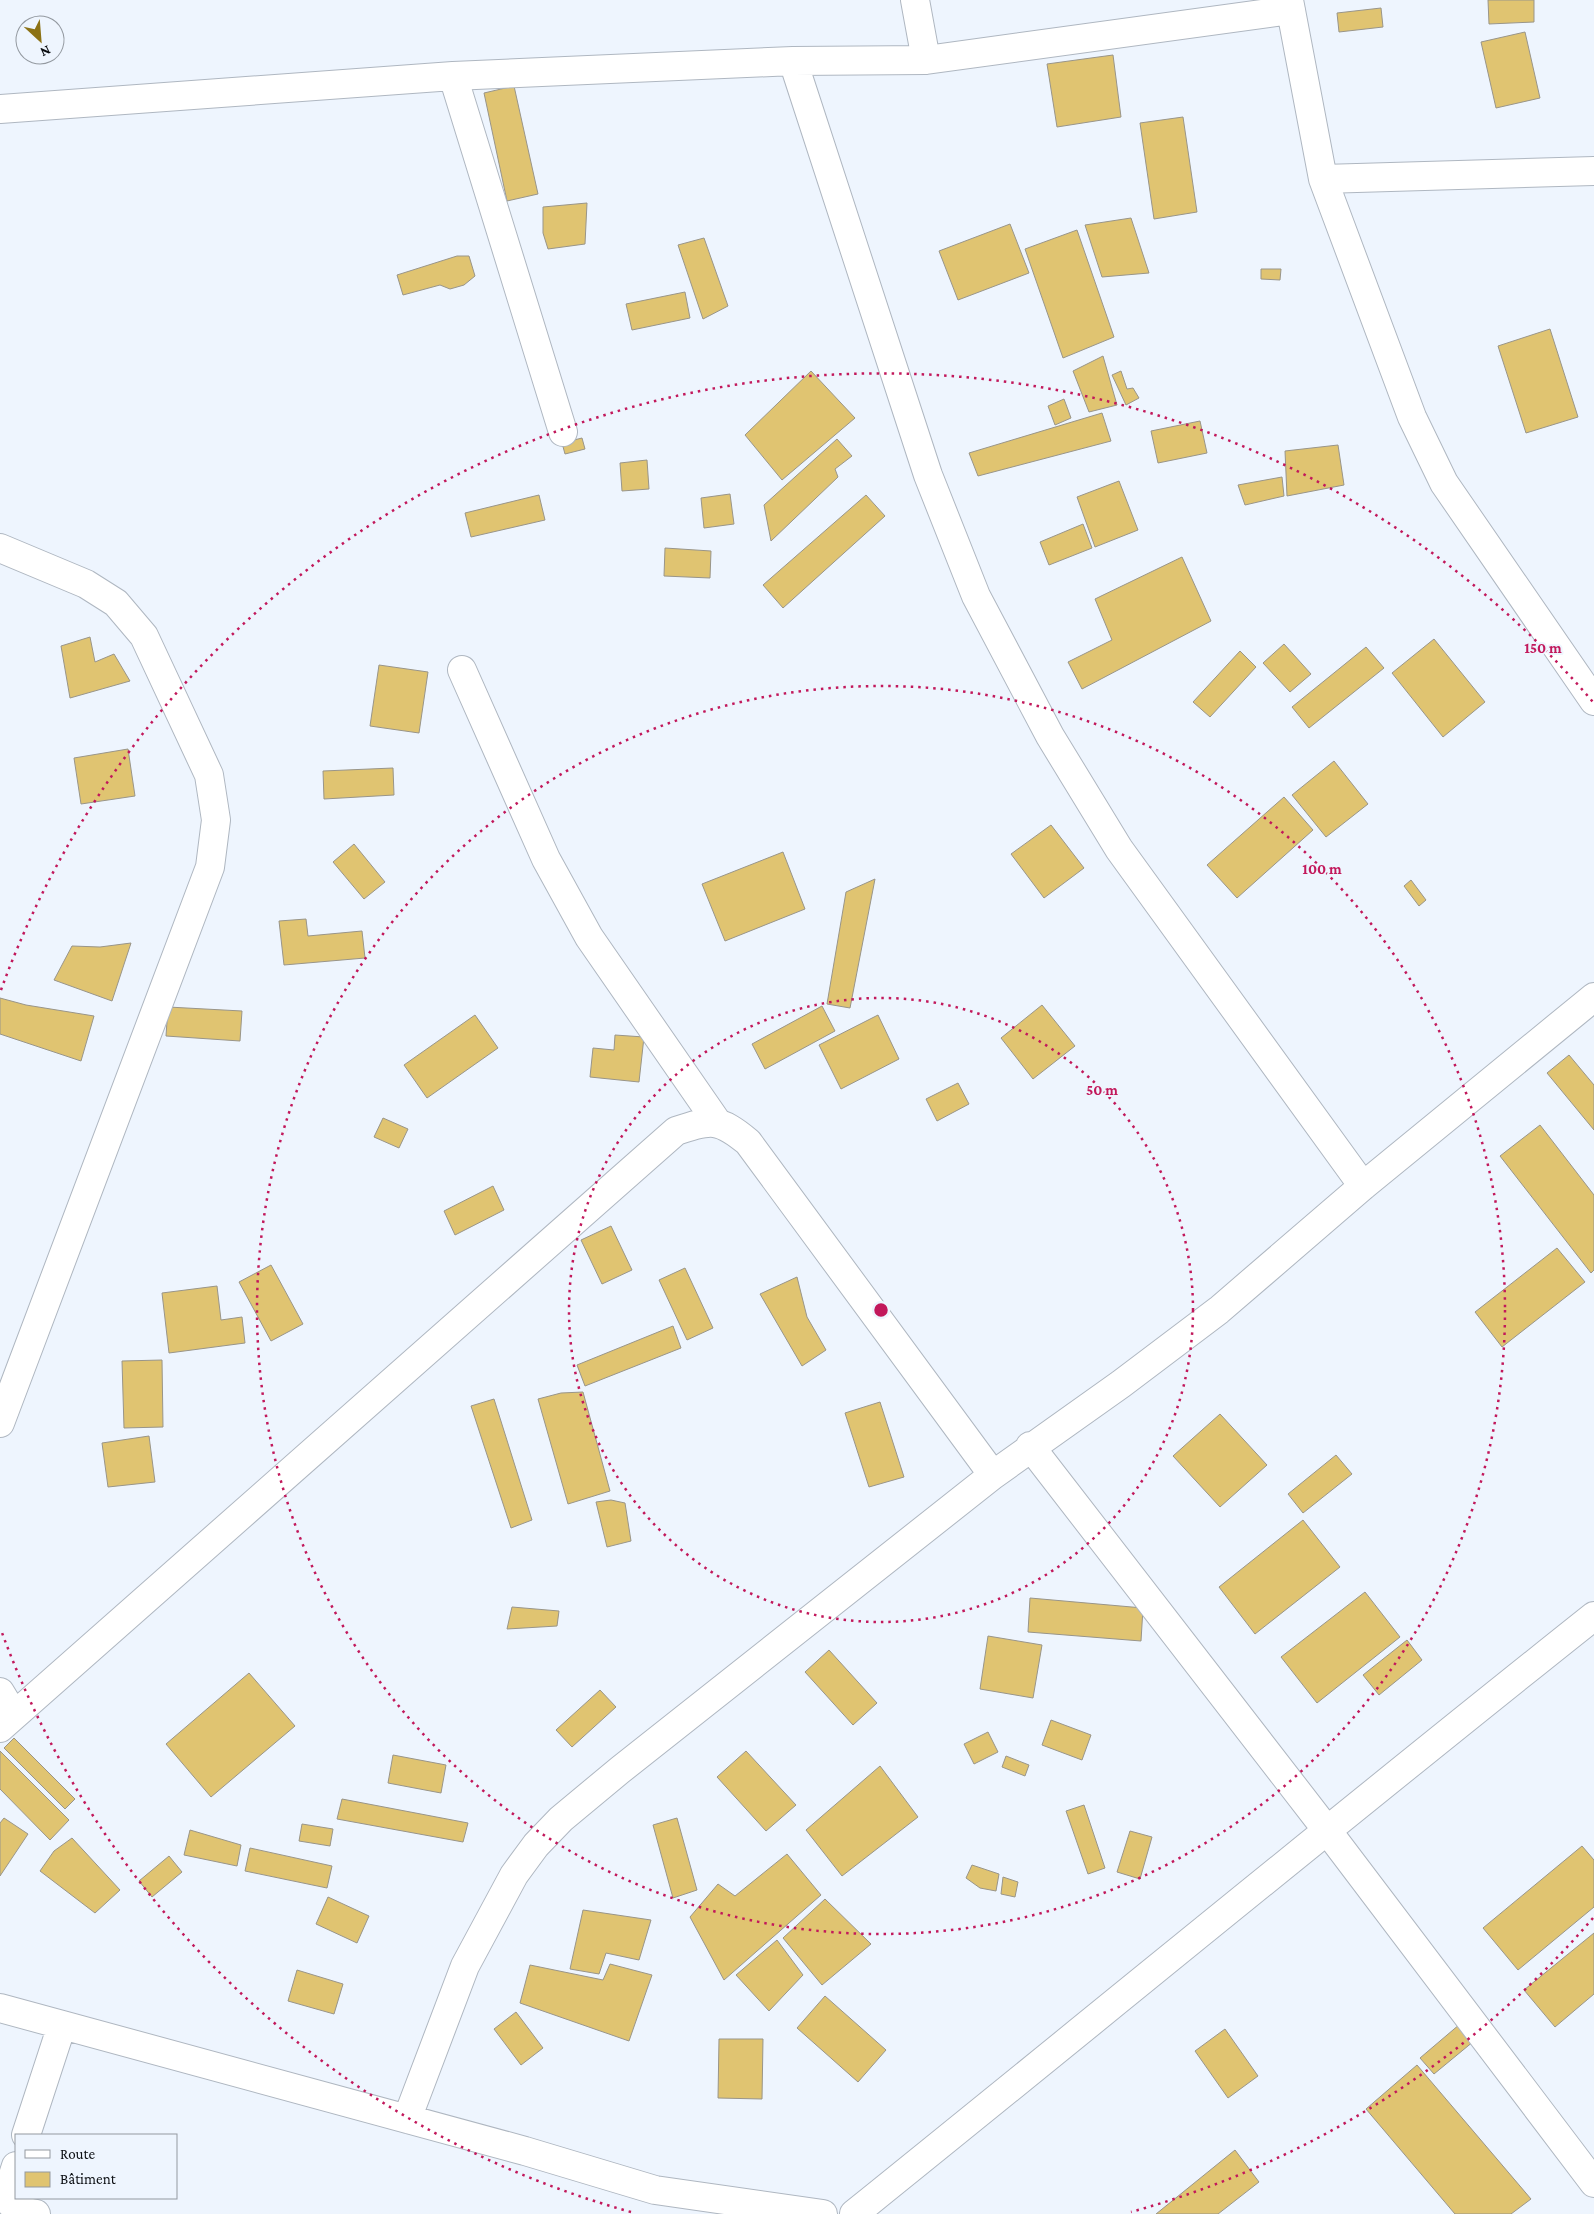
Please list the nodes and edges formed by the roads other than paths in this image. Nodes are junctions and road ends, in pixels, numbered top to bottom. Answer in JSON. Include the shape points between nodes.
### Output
{"nodes":[{"id":1,"x":915,"y":0,"type":"edge"},
{"id":2,"x":1290,"y":5,"type":"edge"},
{"id":3,"x":926,"y":60,"type":"junction"},
{"id":4,"x":792,"y":61,"type":"junction"},
{"id":5,"x":453,"y":76,"type":"junction"},
{"id":6,"x":0,"y":109,"type":"edge"},
{"id":7,"x":1594,"y":171,"type":"edge"},
{"id":8,"x":1323,"y":179,"type":"junction"},
{"id":9,"x":563,"y":432,"type":"dead end"},
{"id":10,"x":0,"y":548,"type":"edge"},
{"id":11,"x":462,"y":670,"type":"dead end"},
{"id":12,"x":1594,"y":701,"type":"edge"},
{"id":13,"x":1594,"y":997,"type":"edge"},
{"id":14,"x":717,"y":1122,"type":"junction"},
{"id":15,"x":1363,"y":1186,"type":"junction"},
{"id":16,"x":0,"y":1423,"type":"edge"},
{"id":17,"x":1030,"y":1446,"type":"junction"},
{"id":18,"x":992,"y":1475,"type":"junction"},
{"id":19,"x":1594,"y":1616,"type":"edge"},
{"id":20,"x":5,"y":1712,"type":"edge"},
{"id":21,"x":1326,"y":1829,"type":"junction"},
{"id":22,"x":0,"y":2008,"type":"edge"},
{"id":23,"x":62,"y":2025,"type":"junction"},
{"id":24,"x":407,"y":2119,"type":"junction"},
{"id":25,"x":26,"y":2134,"type":"edge"},
{"id":26,"x":15,"y":2170,"type":"edge"},
{"id":27,"x":1594,"y":2183,"type":"edge"},
{"id":28,"x":658,"y":2202,"type":"edge"},
{"id":29,"x":36,"y":2214,"type":"edge"},
{"id":30,"x":823,"y":2214,"type":"edge"},
{"id":31,"x":854,"y":2214,"type":"edge"}],
"edges":[{"from":1,"to":3,"type":"street"},
{"from":2,"to":3,"type":"street"},
{"from":2,"to":8,"type":"street"},
{"from":3,"to":4,"type":"street"},
{"from":4,"to":5,"type":"street"},
{"from":4,"to":15,"type":"street","via":[[928,475],[976,596],[1050,736],[1119,849]]},
{"from":5,"to":6,"type":"street"},
{"from":5,"to":9,"type":"street"},
{"from":7,"to":8,"type":"street"},
{"from":8,"to":12,"type":"street","via":[[1412,417],[1444,483]]},
{"from":10,"to":16,"type":"street","via":[[86,584],[116,603],[144,636],[209,775],[216,820],[210,867]]},
{"from":11,"to":14,"type":"street","via":[[546,859],[589,937]]},
{"from":13,"to":15,"type":"street"},
{"from":14,"to":18,"type":"street","via":[[730,1127],[748,1142]]},
{"from":14,"to":20,"type":"street","via":[[698,1123],[676,1131]]},
{"from":15,"to":17,"type":"street","via":[[1219,1310],[1121,1384]]},
{"from":17,"to":18,"type":"street"},
{"from":17,"to":21,"type":"street"},
{"from":18,"to":24,"type":"street","via":[[620,1770],[561,1819],[536,1845],[514,1875],[465,1966]]},
{"from":19,"to":21,"type":"street"},
{"from":21,"to":27,"type":"street"},
{"from":21,"to":31,"type":"street"},
{"from":22,"to":23,"type":"street"},
{"from":23,"to":24,"type":"street"},
{"from":23,"to":25,"type":"street"},
{"from":24,"to":28,"type":"street","via":[[525,2151]]},
{"from":26,"to":29,"type":"street","via":[[8,2203]]},
{"from":28,"to":30,"type":"street"}]}
